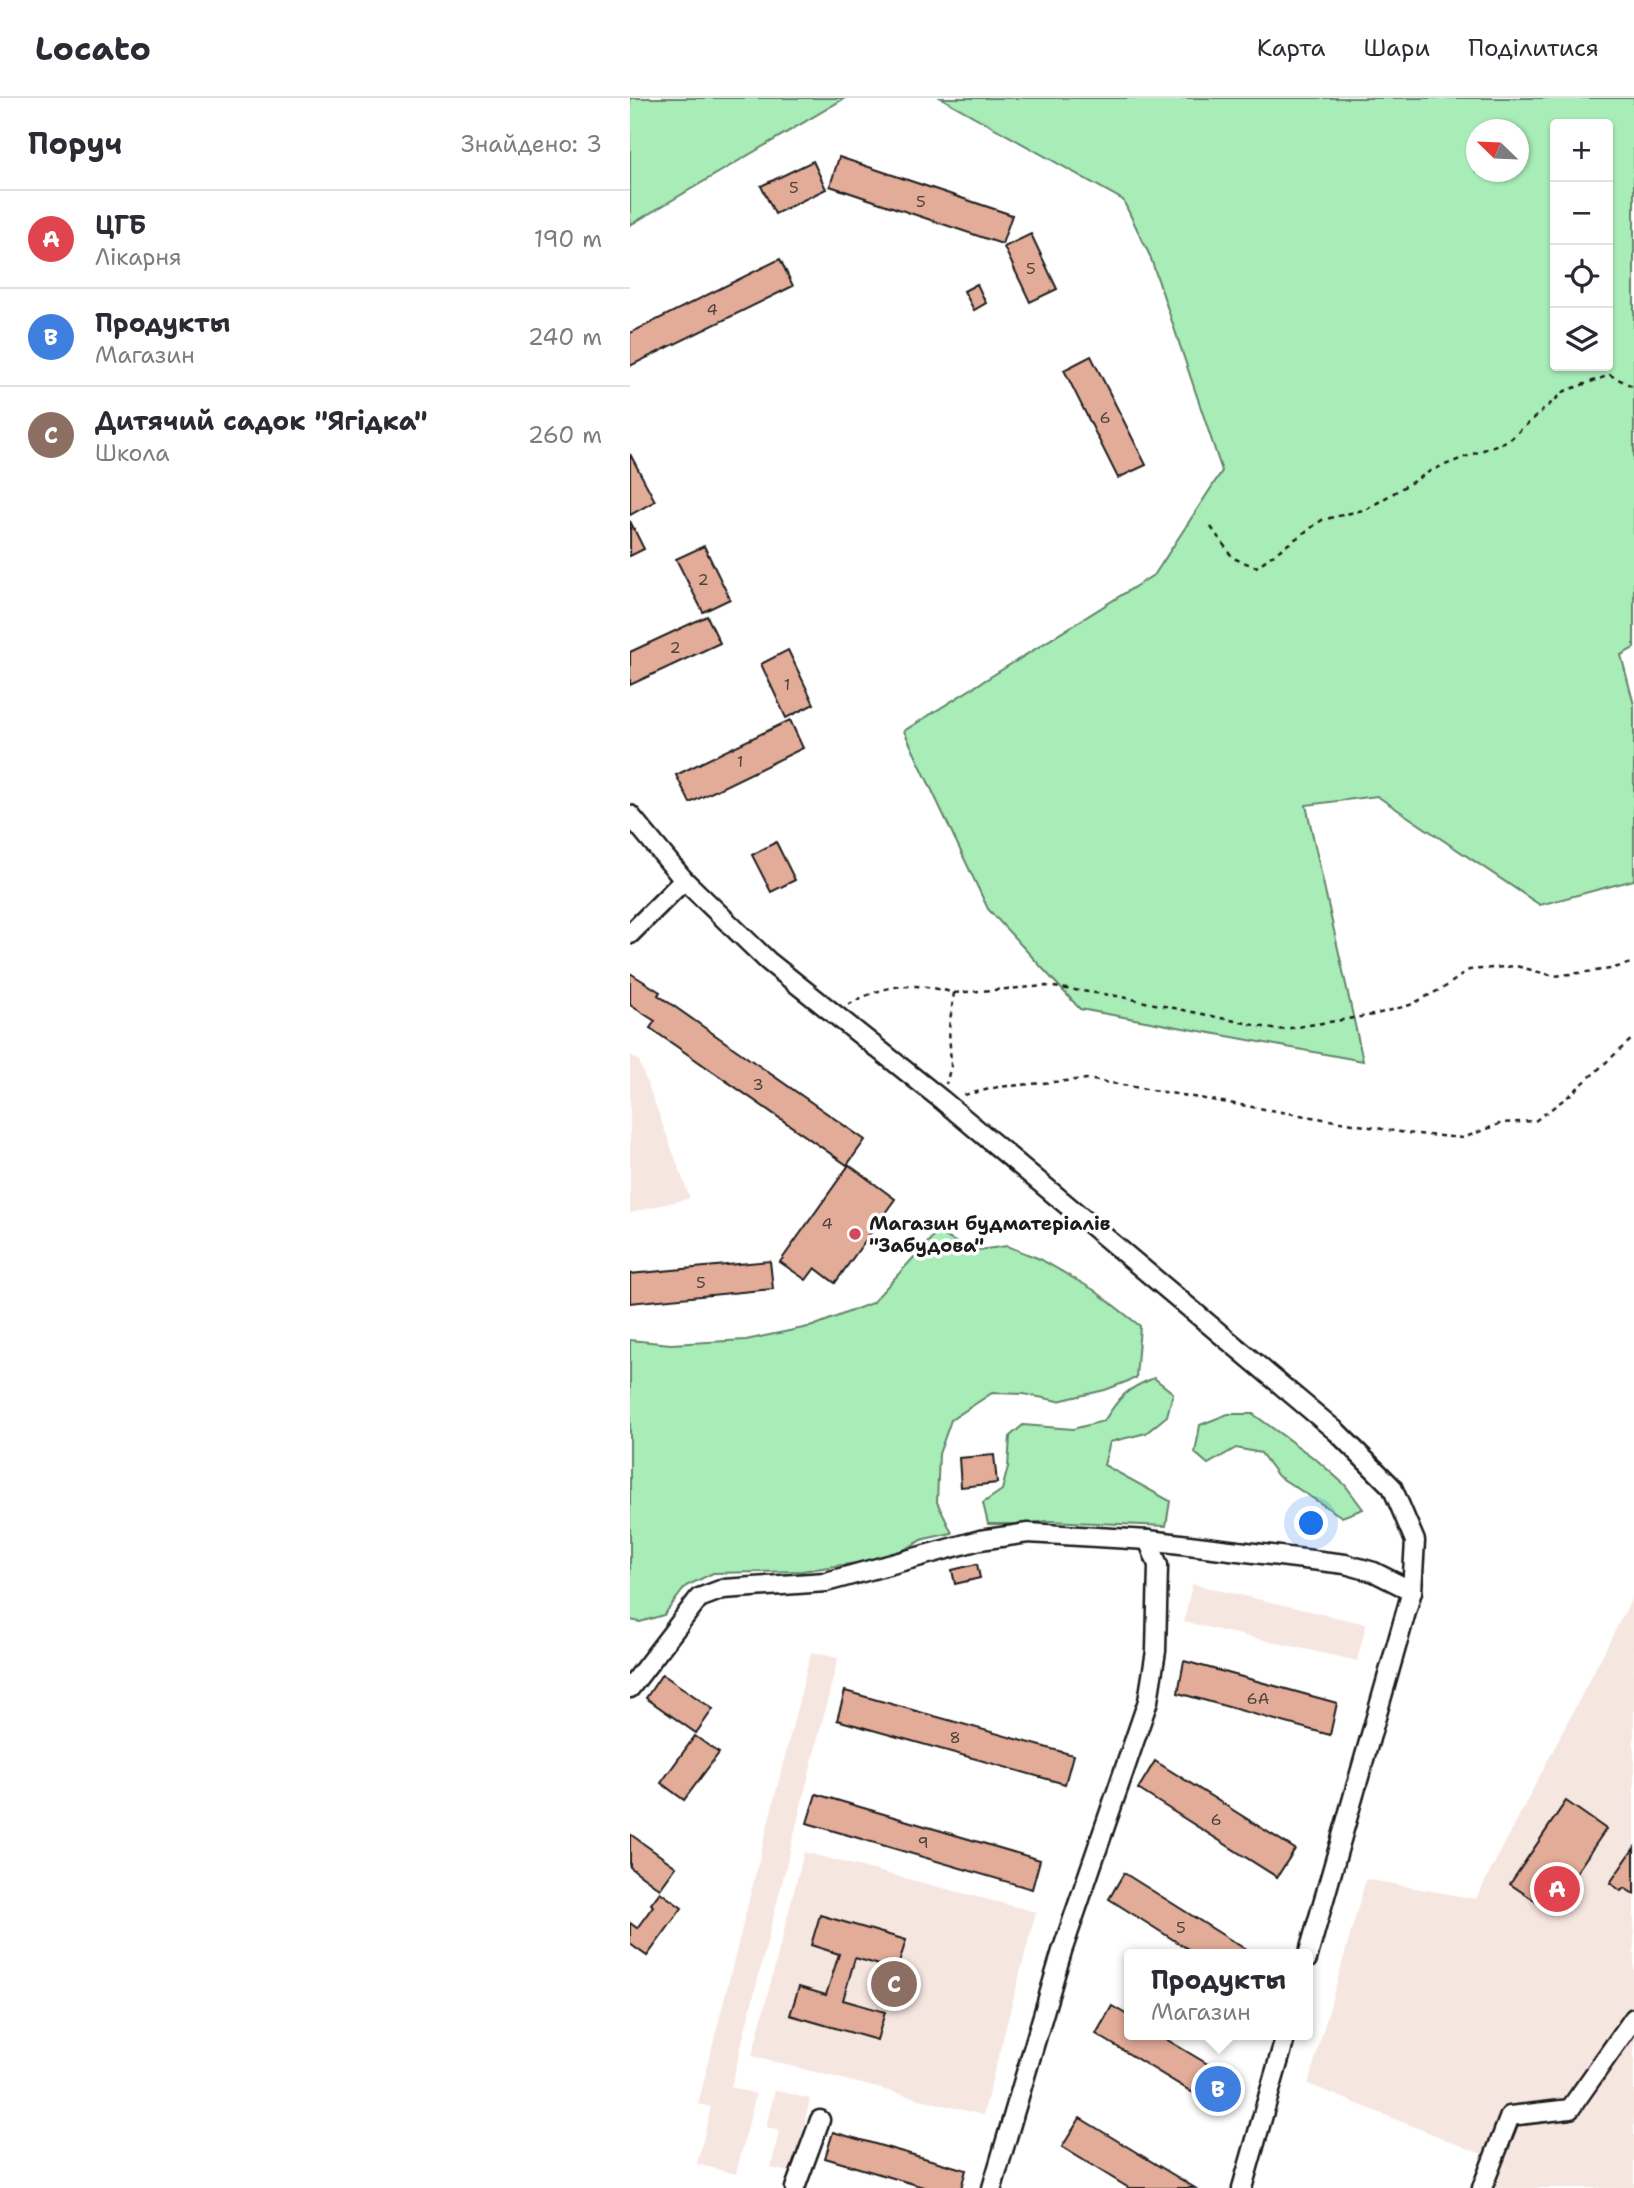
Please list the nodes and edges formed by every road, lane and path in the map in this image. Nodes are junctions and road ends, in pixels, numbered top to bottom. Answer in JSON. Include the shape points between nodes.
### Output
{"nodes":[{"id":1,"x":1634,"y":387,"type":"edge"},
{"id":2,"x":1211,"y":527,"type":"dead end"},
{"id":3,"x":630,"y":815,"type":"edge"},
{"id":4,"x":684,"y":880,"type":"junction"},
{"id":5,"x":630,"y":934,"type":"edge"},
{"id":6,"x":1634,"y":962,"type":"edge"},
{"id":7,"x":954,"y":993,"type":"junction"},
{"id":8,"x":833,"y":1013,"type":"junction"},
{"id":9,"x":1634,"y":1037,"type":"edge"},
{"id":10,"x":943,"y":1100,"type":"junction"},
{"id":11,"x":1148,"y":1540,"type":"junction"},
{"id":12,"x":1412,"y":1591,"type":"junction"},
{"id":13,"x":630,"y":1688,"type":"edge"},
{"id":14,"x":1310,"y":1949,"type":"edge"},
{"id":15,"x":1634,"y":2018,"type":"edge"},
{"id":16,"x":1285,"y":2040,"type":"edge"},
{"id":17,"x":820,"y":2120,"type":"dead end"},
{"id":18,"x":795,"y":2188,"type":"edge"},
{"id":19,"x":992,"y":2188,"type":"edge"},
{"id":20,"x":1242,"y":2188,"type":"edge"},
{"id":21,"x":1482,"y":2188,"type":"edge"}],
"edges":[{"from":1,"to":2,"type":"path","via":[[1610,375],[1565,391],[1509,440],[1432,470],[1367,509],[1322,520],[1256,568],[1233,558]]},
{"from":3,"to":4,"type":"street"},
{"from":4,"to":5,"type":"street"},
{"from":4,"to":8,"type":"street","via":[[768,961]]},
{"from":6,"to":7,"type":"path","via":[[1554,976],[1516,966],[1469,970],[1410,1005],[1279,1030],[1046,986]]},
{"from":7,"to":8,"type":"path","via":[[932,986],[900,985],[869,992]]},
{"from":7,"to":10,"type":"path","via":[[948,1027],[951,1066]]},
{"from":8,"to":10,"type":"street"},
{"from":9,"to":10,"type":"path","via":[[1535,1121],[1502,1123],[1463,1138],[1406,1133],[1087,1079],[998,1087]]},
{"from":10,"to":12,"type":"street","via":[[1338,1432],[1392,1487],[1415,1541]]},
{"from":11,"to":12,"type":"street","via":[[1345,1564]]},
{"from":11,"to":13,"type":"street","via":[[1028,1534],[980,1540],[826,1582],[723,1589],[699,1598]]},
{"from":11,"to":19,"type":"street","via":[[1158,1565],[1156,1651],[1149,1701],[1062,1951]]},
{"from":12,"to":14,"type":"street"},
{"from":15,"to":21,"type":"street","via":[[1570,2109],[1510,2116]]},
{"from":16,"to":20,"type":"street"},
{"from":17,"to":18,"type":"street"}]}
